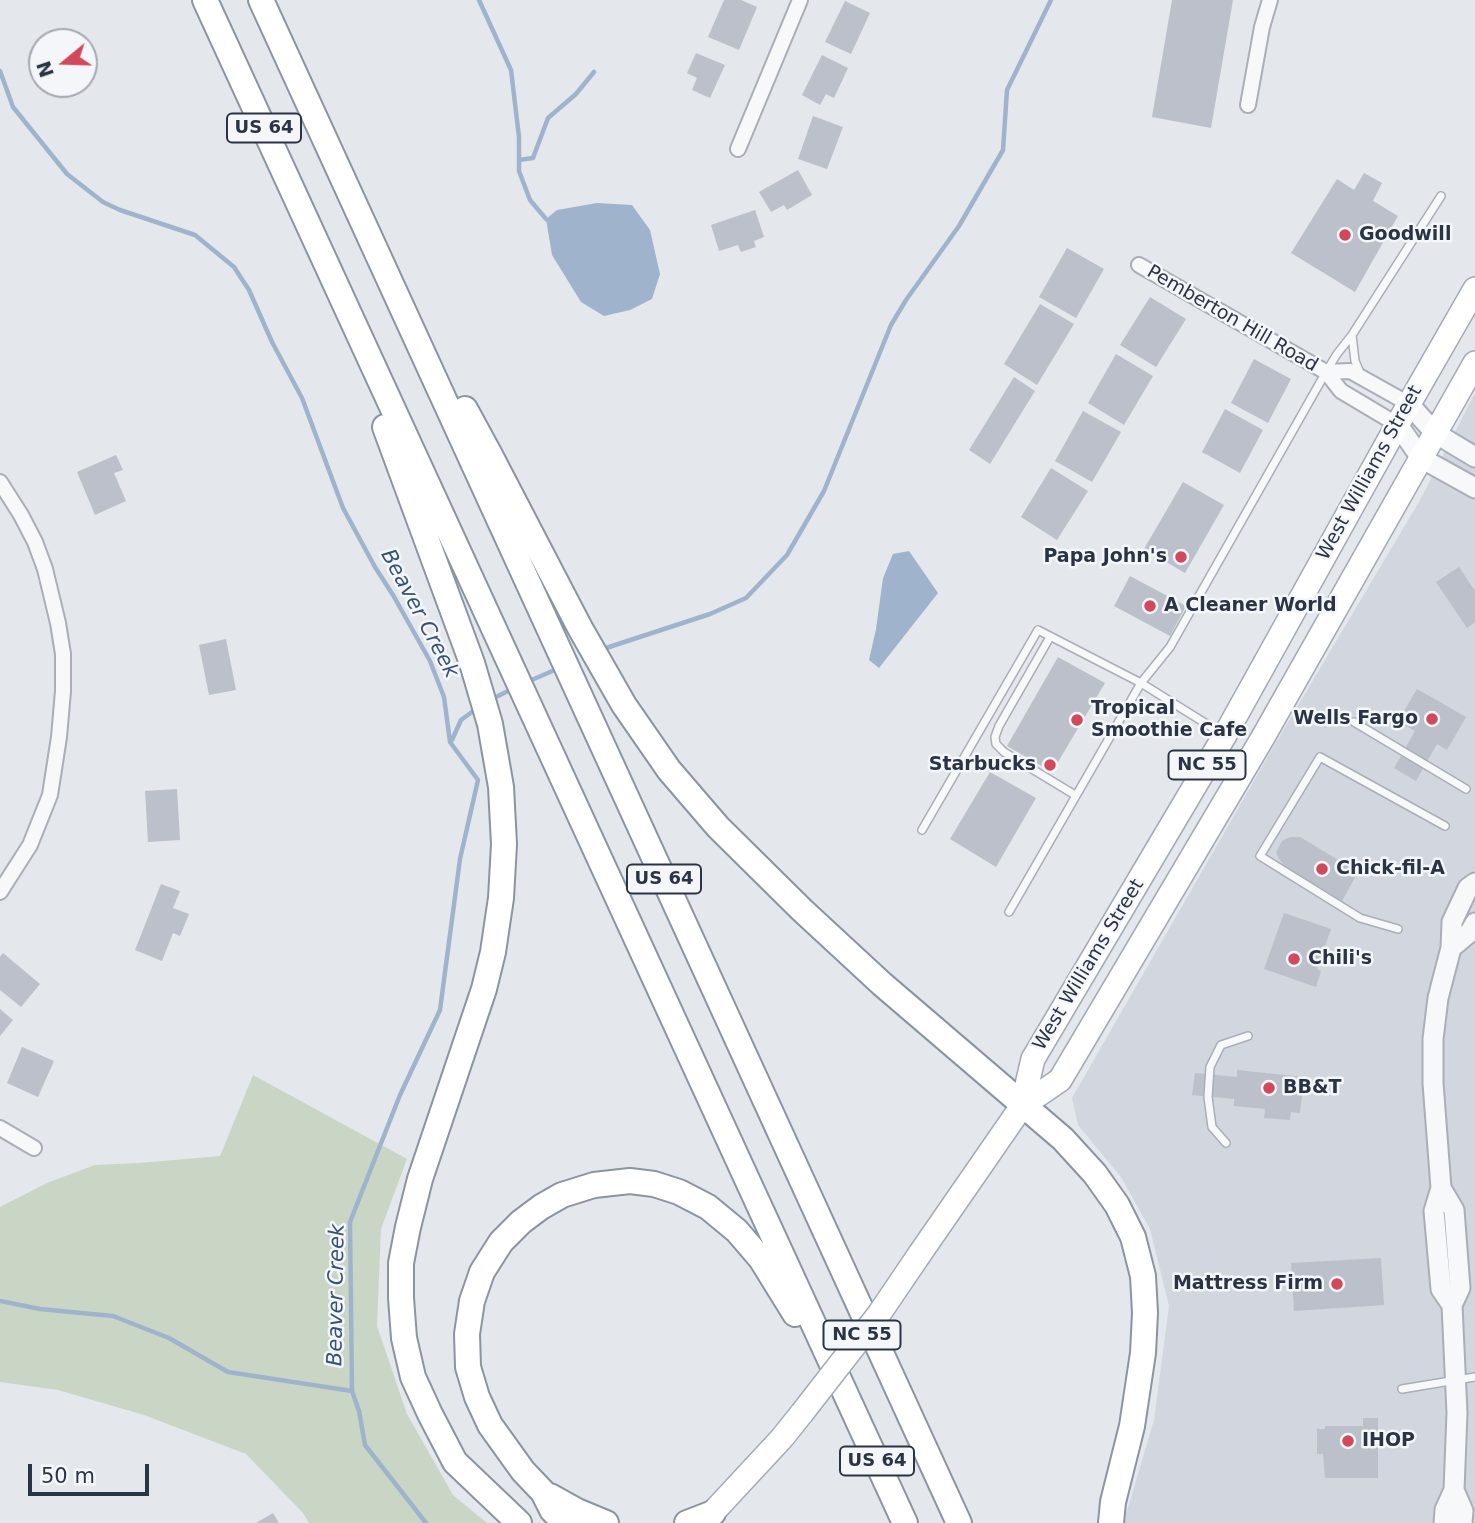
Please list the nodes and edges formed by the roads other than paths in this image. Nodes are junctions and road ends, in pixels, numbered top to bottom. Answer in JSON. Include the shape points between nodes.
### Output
{"nodes":[{"id":1,"x":205,"y":0,"type":"edge"},
{"id":2,"x":261,"y":0,"type":"edge"},
{"id":3,"x":800,"y":0,"type":"edge"},
{"id":4,"x":1270,"y":0,"type":"edge"},
{"id":5,"x":1248,"y":106,"type":"dead end"},
{"id":6,"x":738,"y":149,"type":"dead end"},
{"id":7,"x":1441,"y":196,"type":"dead end"},
{"id":8,"x":368,"y":234,"type":"junction"},
{"id":9,"x":322,"y":255,"type":"junction"},
{"id":10,"x":1139,"y":265,"type":"dead end"},
{"id":11,"x":1475,"y":289,"type":"edge"},
{"id":12,"x":1352,"y":335,"type":"junction"},
{"id":13,"x":1475,"y":363,"type":"edge"},
{"id":14,"x":1326,"y":372,"type":"junction"},
{"id":15,"x":1363,"y":378,"type":"junction"},
{"id":16,"x":1409,"y":404,"type":"junction"},
{"id":17,"x":1398,"y":425,"type":"junction"},
{"id":18,"x":1435,"y":433,"type":"junction"},
{"id":19,"x":1475,"y":457,"type":"edge"},
{"id":20,"x":1421,"y":458,"type":"junction"},
{"id":21,"x":0,"y":482,"type":"edge"},
{"id":22,"x":1475,"y":488,"type":"edge"},
{"id":23,"x":1050,"y":637,"type":"junction"},
{"id":24,"x":1141,"y":683,"type":"junction"},
{"id":25,"x":1354,"y":722,"type":"dead end"},
{"id":26,"x":1224,"y":735,"type":"junction"},
{"id":27,"x":1466,"y":789,"type":"dead end"},
{"id":28,"x":1075,"y":795,"type":"junction"},
{"id":29,"x":1445,"y":826,"type":"dead end"},
{"id":30,"x":922,"y":830,"type":"dead end"},
{"id":31,"x":1475,"y":883,"type":"edge"},
{"id":32,"x":0,"y":892,"type":"edge"},
{"id":33,"x":1009,"y":912,"type":"dead end"},
{"id":34,"x":1475,"y":923,"type":"edge"},
{"id":35,"x":1398,"y":929,"type":"dead end"},
{"id":36,"x":1451,"y":948,"type":"junction"},
{"id":37,"x":1248,"y":1036,"type":"dead end"},
{"id":38,"x":1022,"y":1106,"type":"junction"},
{"id":39,"x":0,"y":1128,"type":"edge"},
{"id":40,"x":1226,"y":1143,"type":"dead end"},
{"id":41,"x":34,"y":1147,"type":"dead end"},
{"id":42,"x":1465,"y":1378,"type":"edge"},
{"id":43,"x":1402,"y":1390,"type":"dead end"},
{"id":44,"x":849,"y":1400,"type":"junction"},
{"id":45,"x":1454,"y":1490,"type":"junction"},
{"id":46,"x":543,"y":1492,"type":"junction"},
{"id":47,"x":708,"y":1518,"type":"edge"},
{"id":48,"x":519,"y":1523,"type":"edge"},
{"id":49,"x":565,"y":1523,"type":"edge"},
{"id":50,"x":606,"y":1523,"type":"edge"},
{"id":51,"x":687,"y":1523,"type":"edge"},
{"id":52,"x":905,"y":1523,"type":"edge"},
{"id":53,"x":959,"y":1523,"type":"edge"},
{"id":54,"x":1111,"y":1523,"type":"edge"},
{"id":55,"x":1444,"y":1523,"type":"edge"},
{"id":56,"x":1462,"y":1523,"type":"edge"}],
"edges":[{"from":1,"to":9,"type":"highway","number":"US 64"},
{"from":2,"to":8,"type":"highway","number":"US 64"},
{"from":3,"to":6,"type":"street"},
{"from":4,"to":5,"type":"street"},
{"from":7,"to":12,"type":"lane"},
{"from":8,"to":38,"type":"highway","via":[[491,455],[580,628],[624,705],[669,770],[718,827],[802,910]]},
{"from":8,"to":53,"type":"highway","number":"US 64"},
{"from":9,"to":44,"type":"highway","number":"US 64"},
{"from":9,"to":48,"type":"highway","via":[[472,663],[501,788],[504,844],[493,952],[420,1179],[401,1263],[401,1298],[404,1338],[414,1377],[455,1462]]},
{"from":10,"to":14,"type":"street","name":"Pemberton Hill Road"},
{"from":11,"to":16,"type":"main road","name":"West Williams Street","number":"NC 55"},
{"from":12,"to":14,"type":"lane"},
{"from":12,"to":15,"type":"lane","via":[[1355,361]]},
{"from":13,"to":18,"type":"main road","name":"West Williams Street","number":"NC 55"},
{"from":14,"to":15,"type":"street","name":"Pemberton Hill Road","via":[[1350,371]]},
{"from":14,"to":17,"type":"street","name":"Pemberton Hill Road","via":[[1341,391]]},
{"from":14,"to":24,"type":"lane","via":[[1170,647]]},
{"from":15,"to":16,"type":"street","name":"Pemberton Hill Road"},
{"from":16,"to":17,"type":"main road","name":"West Williams Street","number":"NC 55"},
{"from":16,"to":18,"type":"street"},
{"from":17,"to":20,"type":"street"},
{"from":17,"to":26,"type":"main road","name":"West Williams Street","number":"NC 55"},
{"from":18,"to":19,"type":"street"},
{"from":18,"to":20,"type":"main road","name":"West Williams Street","number":"NC 55"},
{"from":20,"to":22,"type":"street"},
{"from":20,"to":38,"type":"main road","name":"West Williams Street","number":"NC 55","via":[[1060,1080]]},
{"from":21,"to":32,"type":"street","via":[[35,542],[45,569],[63,654],[59,737],[50,796],[30,845]]},
{"from":23,"to":24,"type":"lane"},
{"from":23,"to":28,"type":"lane","via":[[999,726],[996,744]]},
{"from":23,"to":30,"type":"lane","via":[[1038,630]]},
{"from":24,"to":26,"type":"lane"},
{"from":24,"to":28,"type":"lane"},
{"from":25,"to":27,"type":"lane"},
{"from":26,"to":38,"type":"main road","name":"West Williams Street","number":"NC 55","via":[[1033,1059]]},
{"from":28,"to":33,"type":"lane"},
{"from":29,"to":35,"type":"lane","via":[[1320,757],[1260,856],[1360,918]]},
{"from":31,"to":36,"type":"street","via":[[1452,922]]},
{"from":34,"to":36,"type":"street"},
{"from":36,"to":42,"type":"street","via":[[1435,1017],[1432,1062],[1441,1188],[1434,1211],[1441,1289],[1452,1305]]},
{"from":37,"to":40,"type":"lane","via":[[1221,1045],[1210,1067],[1212,1127]]},
{"from":38,"to":47,"type":"main road","number":"NC 55","bridge":true,"via":[[879,1314],[782,1438]]},
{"from":38,"to":54,"type":"highway","via":[[1063,1139],[1095,1174],[1133,1237],[1143,1276],[1143,1353]]},
{"from":39,"to":41,"type":"street"},
{"from":42,"to":43,"type":"lane"},
{"from":42,"to":45,"type":"street"},
{"from":44,"to":46,"type":"highway","via":[[761,1259],[737,1231],[708,1207],[679,1192],[630,1181],[594,1185],[562,1195],[521,1222],[482,1272],[472,1301],[468,1367],[477,1397],[508,1451]]},
{"from":44,"to":52,"type":"highway","number":"US 64"},
{"from":45,"to":55,"type":"street"},
{"from":45,"to":56,"type":"street","via":[[1463,1511]]},
{"from":46,"to":49,"type":"highway"},
{"from":46,"to":50,"type":"highway"},
{"from":47,"to":51,"type":"highway"}]}
